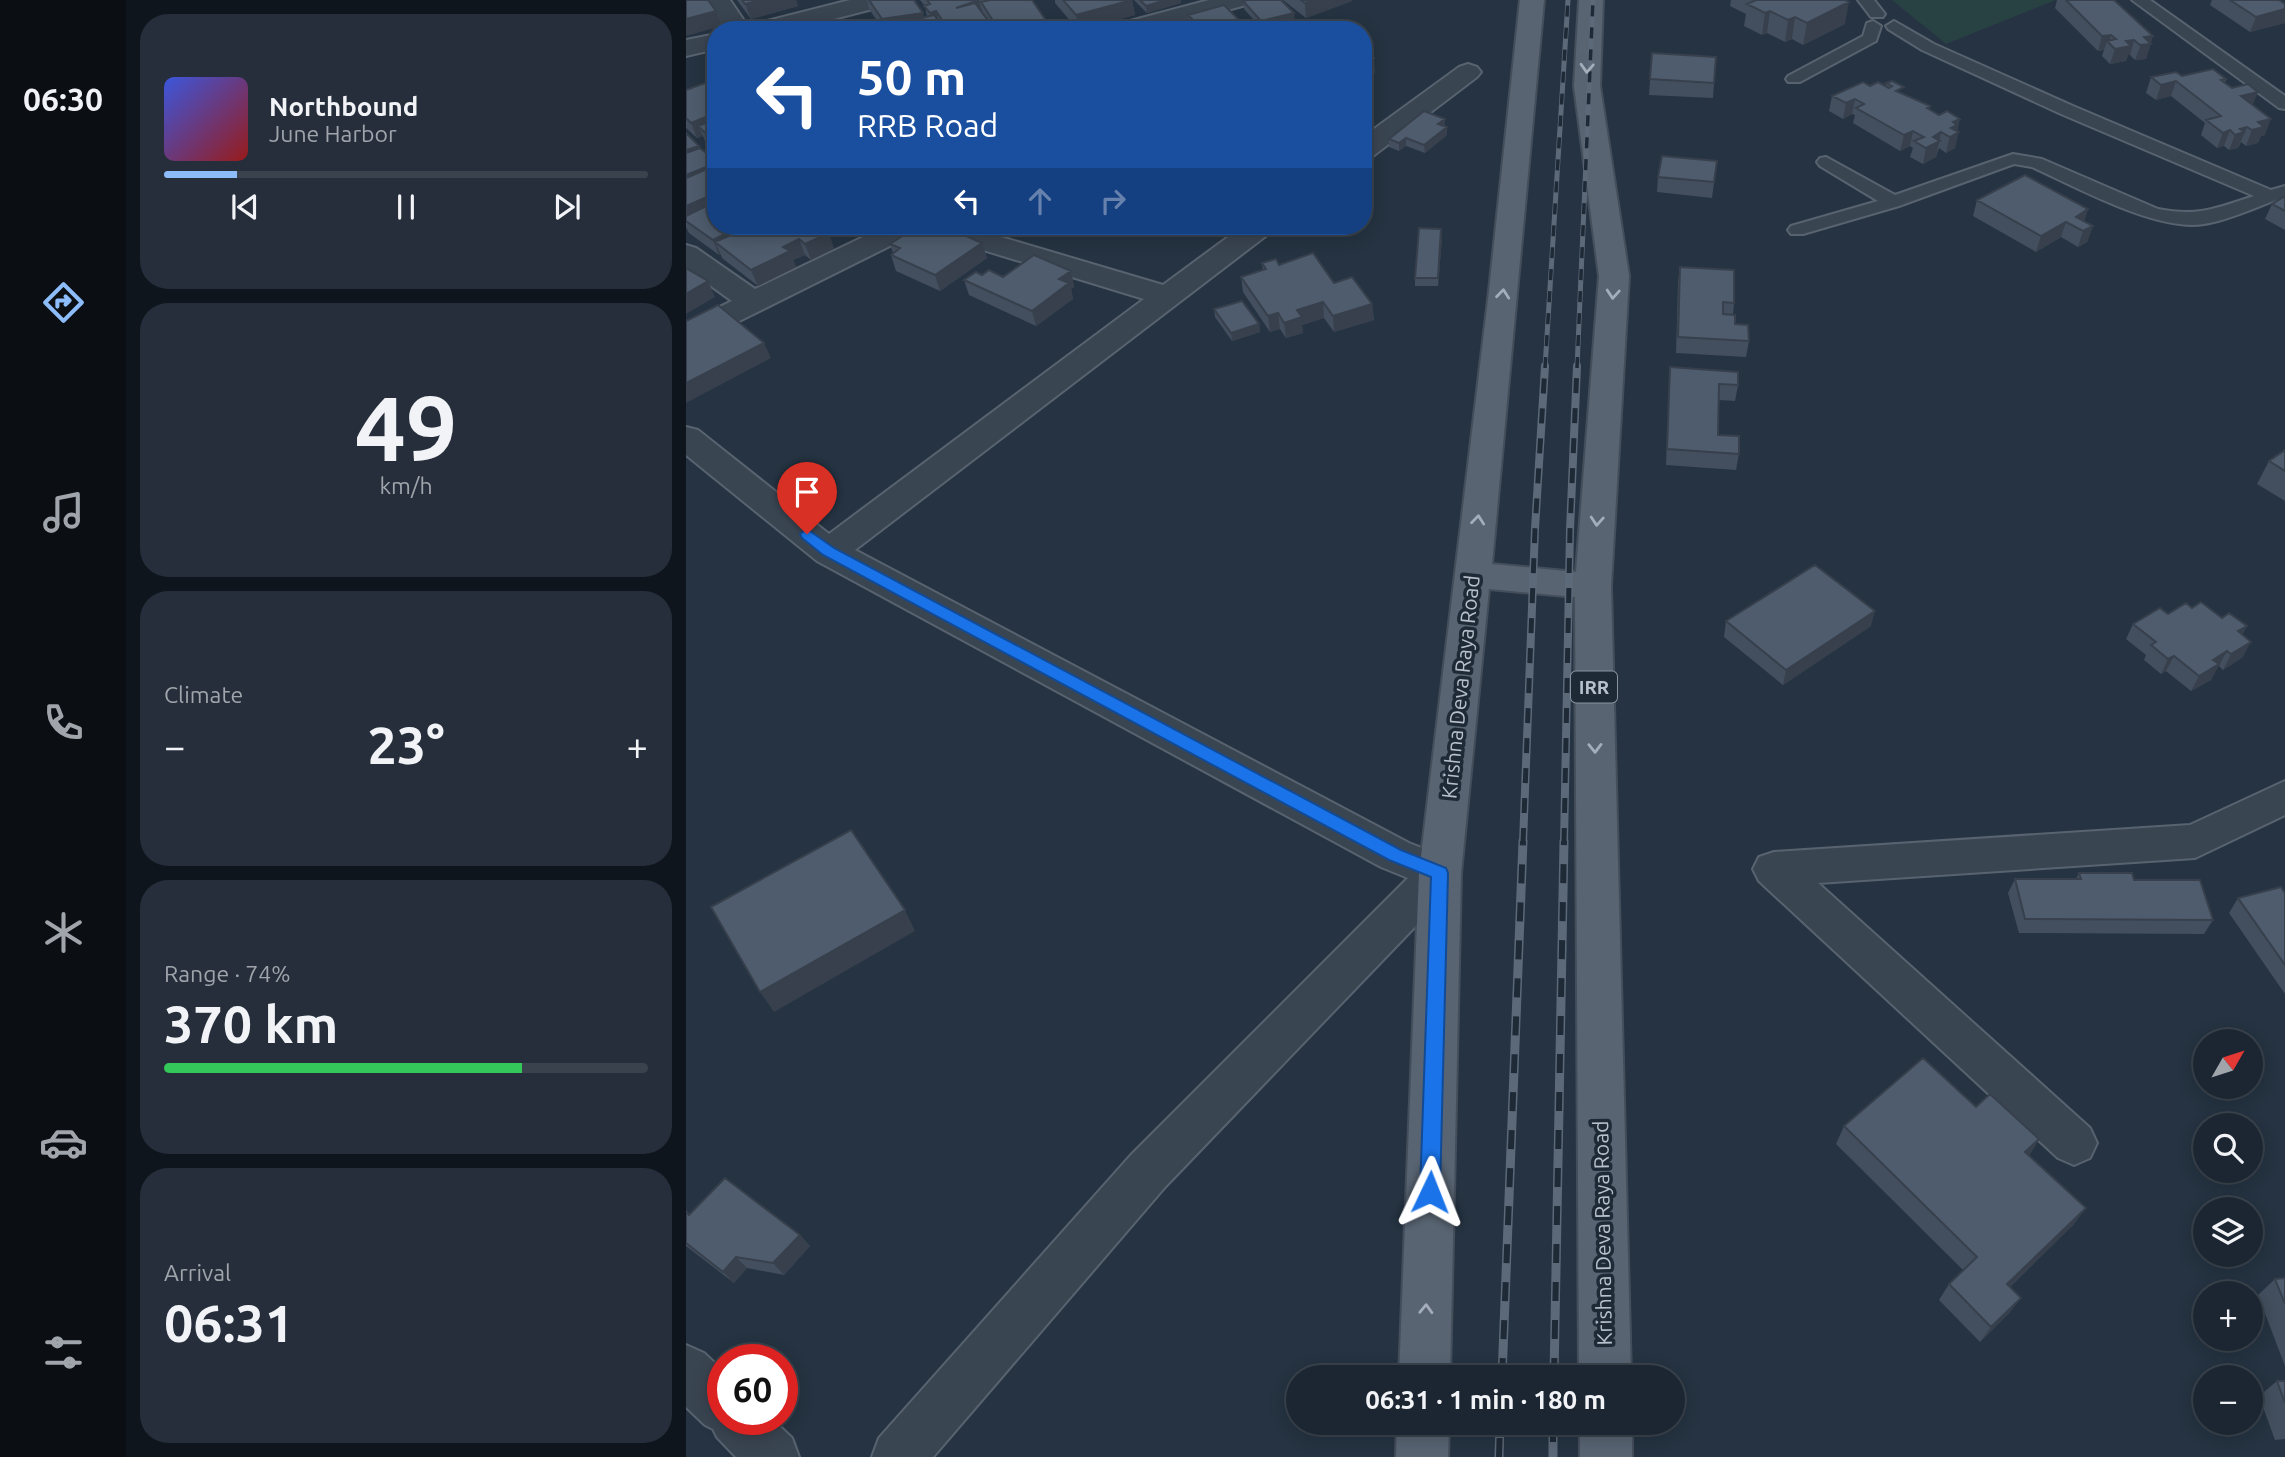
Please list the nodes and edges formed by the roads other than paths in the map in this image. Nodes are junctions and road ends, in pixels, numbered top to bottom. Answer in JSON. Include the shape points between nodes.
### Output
{"nodes":[{"id":1,"x":718,"y":0,"type":"edge"},
{"id":2,"x":879,"y":0,"type":"edge"},
{"id":3,"x":1237,"y":0,"type":"edge"},
{"id":4,"x":1532,"y":0,"type":"edge"},
{"id":5,"x":1591,"y":0,"type":"edge"},
{"id":6,"x":1867,"y":0,"type":"edge"},
{"id":7,"x":2140,"y":0,"type":"edge"},
{"id":8,"x":1875,"y":20,"type":"junction"},
{"id":9,"x":732,"y":21,"type":"edge"},
{"id":10,"x":796,"y":21,"type":"edge"},
{"id":11,"x":1158,"y":21,"type":"edge"},
{"id":12,"x":707,"y":43,"type":"edge"},
{"id":13,"x":686,"y":48,"type":"edge"},
{"id":14,"x":1468,"y":72,"type":"dead end"},
{"id":15,"x":1794,"y":79,"type":"dead end"},
{"id":16,"x":2285,"y":104,"type":"edge"},
{"id":17,"x":1372,"y":143,"type":"edge"},
{"id":18,"x":1826,"y":162,"type":"dead end"},
{"id":19,"x":2279,"y":194,"type":"edge"},
{"id":20,"x":1893,"y":202,"type":"junction"},
{"id":21,"x":1797,"y":230,"type":"dead end"},
{"id":22,"x":890,"y":235,"type":"edge"},
{"id":23,"x":964,"y":235,"type":"edge"},
{"id":24,"x":1249,"y":235,"type":"edge"},
{"id":25,"x":686,"y":254,"type":"edge"},
{"id":26,"x":1166,"y":296,"type":"junction"},
{"id":27,"x":753,"y":302,"type":"junction"},
{"id":28,"x":686,"y":335,"type":"edge"},
{"id":29,"x":690,"y":444,"type":"edge"},
{"id":30,"x":828,"y":551,"type":"junction"},
{"id":31,"x":1472,"y":575,"type":"junction"},
{"id":32,"x":1593,"y":586,"type":"junction"},
{"id":33,"x":2285,"y":797,"type":"edge"},
{"id":34,"x":1440,"y":873,"type":"junction"},
{"id":35,"x":2074,"y":1143,"type":"dead end"},
{"id":36,"x":1424,"y":1365,"type":"edge"},
{"id":37,"x":1605,"y":1365,"type":"edge"},
{"id":38,"x":686,"y":1371,"type":"edge"},
{"id":39,"x":707,"y":1391,"type":"edge"},
{"id":40,"x":751,"y":1435,"type":"edge"},
{"id":41,"x":1423,"y":1435,"type":"edge"},
{"id":42,"x":1606,"y":1435,"type":"edge"},
{"id":43,"x":773,"y":1457,"type":"edge"},
{"id":44,"x":898,"y":1457,"type":"edge"},
{"id":45,"x":1422,"y":1457,"type":"edge"},
{"id":46,"x":1606,"y":1457,"type":"edge"}],
"edges":[{"from":1,"to":9,"type":"street"},
{"from":2,"to":10,"type":"street"},
{"from":3,"to":11,"type":"street"},
{"from":31,"to":4,"type":"main road","name":"Krishna Deva Raya Road","one_way":true},
{"from":5,"to":32,"type":"main road","name":"Krishna Deva Raya Road","number":"IRR","one_way":true,"via":[[1587,86],[1614,276]]},
{"from":6,"to":8,"type":"lane"},
{"from":7,"to":16,"type":"lane"},
{"from":8,"to":15,"type":"lane","via":[[1870,38]]},
{"from":8,"to":19,"type":"lane","via":[[1896,19],[1894,26],[1928,47],[2067,110]]},
{"from":12,"to":13,"type":"street"},
{"from":14,"to":17,"type":"street"},
{"from":18,"to":20,"type":"lane"},
{"from":19,"to":20,"type":"lane","via":[[2202,219],[2176,218],[2153,213],[2036,163],[2013,159]]},
{"from":20,"to":21,"type":"lane"},
{"from":22,"to":27,"type":"street"},
{"from":23,"to":26,"type":"street"},
{"from":24,"to":26,"type":"street"},
{"from":25,"to":27,"type":"street"},
{"from":26,"to":30,"type":"street"},
{"from":27,"to":28,"type":"street"},
{"from":29,"to":30,"type":"street"},
{"from":30,"to":34,"type":"street","via":[[1395,855]]},
{"from":31,"to":32,"type":"main road"},
{"from":31,"to":34,"type":"main road","name":"Krishna Deva Raya Road"},
{"from":32,"to":37,"type":"main road","name":"Krishna Deva Raya Road","number":"IRR","one_way":true},
{"from":33,"to":35,"type":"street","via":[[2195,841],[1774,869]]},
{"from":36,"to":34,"type":"main road","name":"Krishna Deva Raya Road","one_way":true},
{"from":34,"to":44,"type":"street","via":[[1148,1171]]},
{"from":38,"to":39,"type":"street"},
{"from":40,"to":43,"type":"street"},
{"from":41,"to":45,"type":"main road"},
{"from":42,"to":46,"type":"main road"}]}
